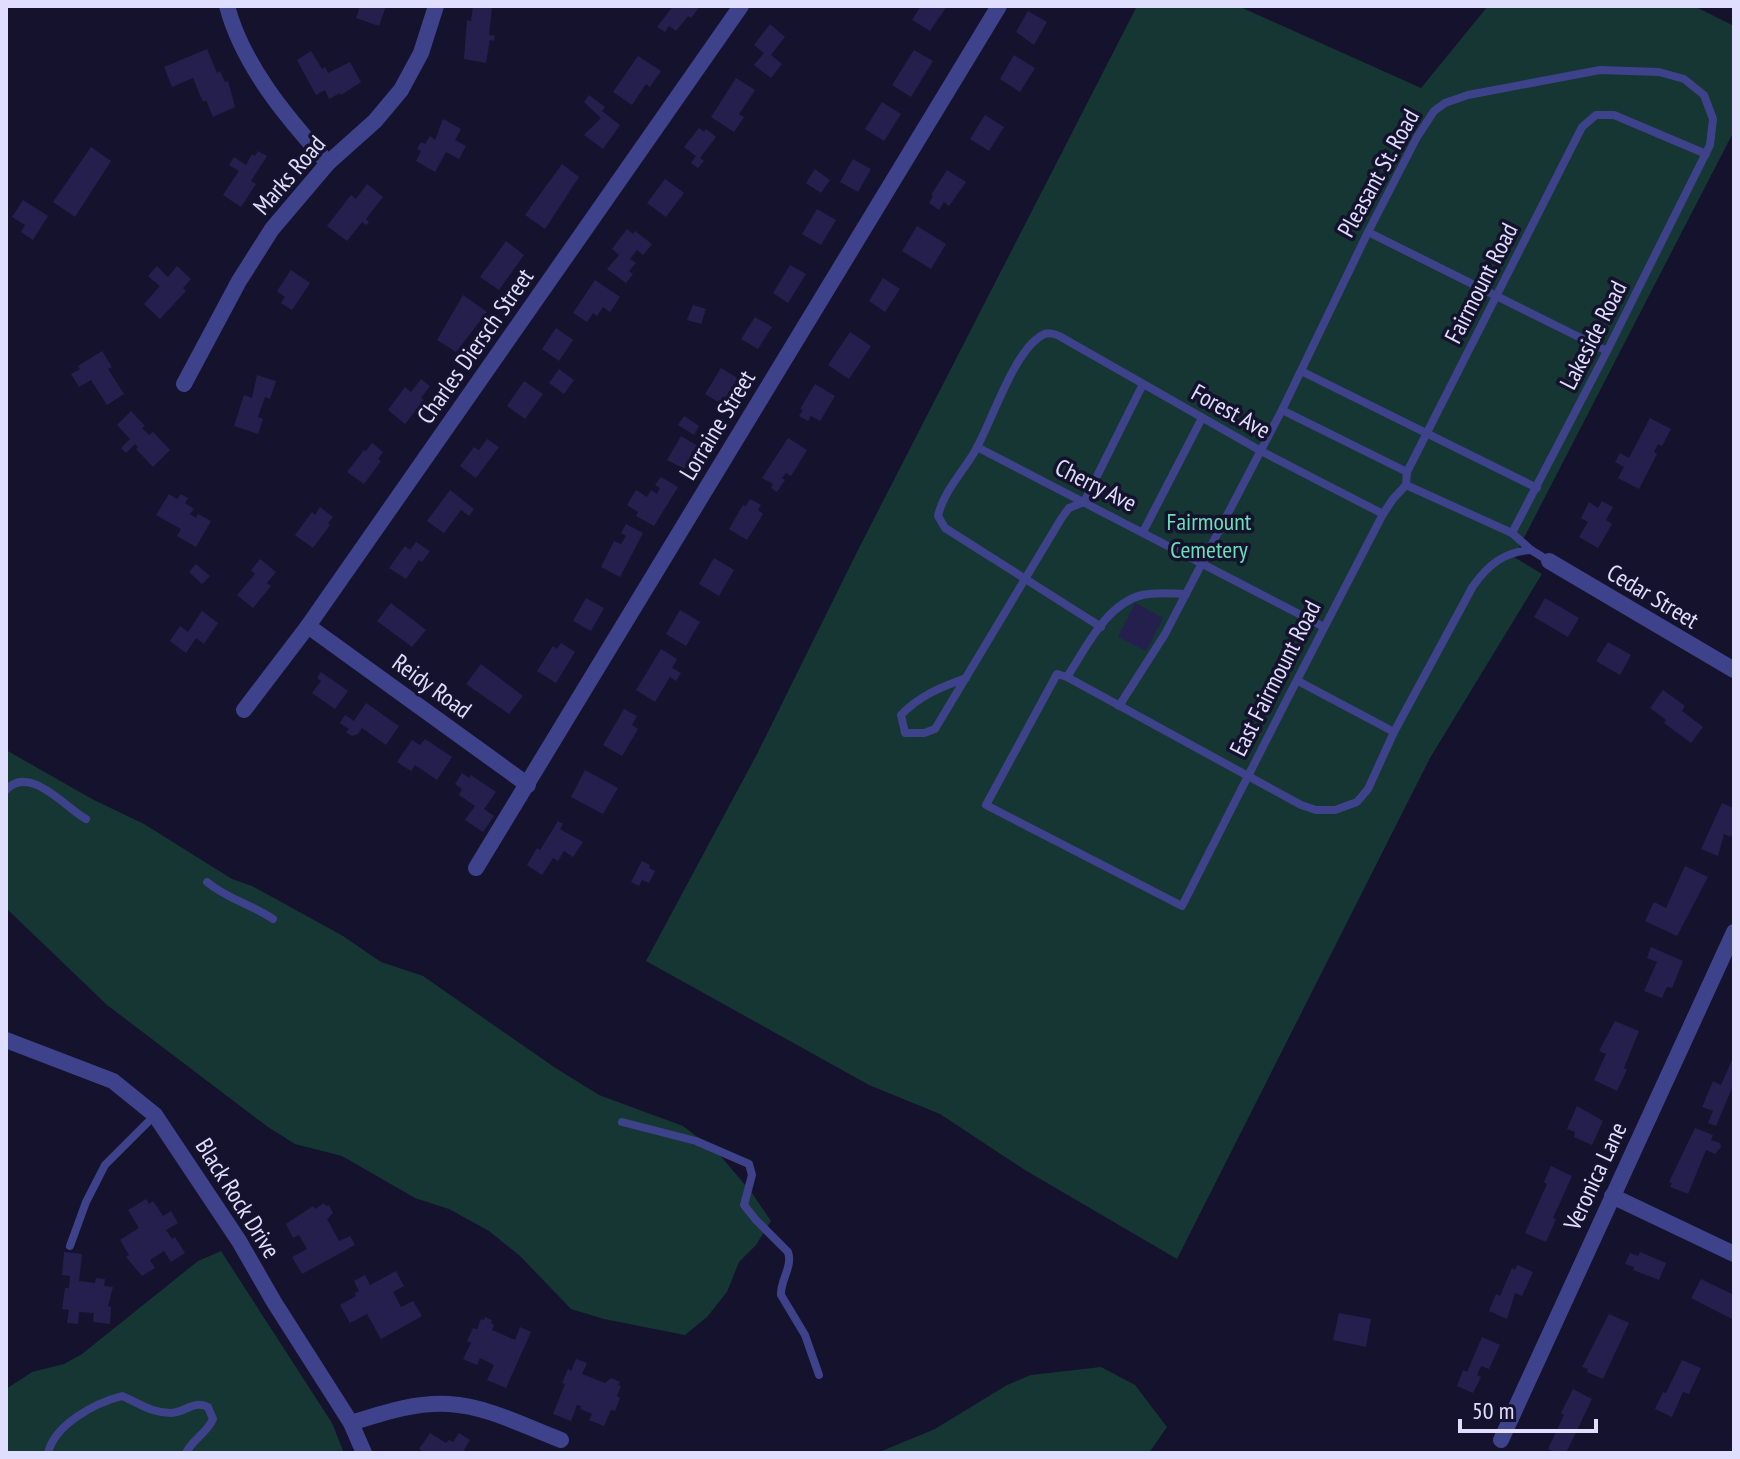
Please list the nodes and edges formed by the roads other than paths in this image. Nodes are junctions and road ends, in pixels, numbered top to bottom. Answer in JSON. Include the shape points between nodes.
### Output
{"nodes":[{"id":1,"x":227,"y":6,"type":"edge"},
{"id":2,"x":436,"y":6,"type":"edge"},
{"id":3,"x":741,"y":6,"type":"edge"},
{"id":4,"x":999,"y":6,"type":"edge"},
{"id":5,"x":1706,"y":154,"type":"junction"},
{"id":6,"x":328,"y":163,"type":"junction"},
{"id":7,"x":1368,"y":232,"type":"junction"},
{"id":8,"x":1496,"y":297,"type":"junction"},
{"id":9,"x":1607,"y":351,"type":"junction"},
{"id":10,"x":1301,"y":371,"type":"junction"},
{"id":11,"x":184,"y":384,"type":"dead end"},
{"id":12,"x":1143,"y":384,"type":"junction"},
{"id":13,"x":1282,"y":410,"type":"junction"},
{"id":14,"x":1202,"y":418,"type":"junction"},
{"id":15,"x":1427,"y":433,"type":"junction"},
{"id":16,"x":977,"y":447,"type":"junction"},
{"id":17,"x":1261,"y":451,"type":"junction"},
{"id":18,"x":1407,"y":472,"type":"junction"},
{"id":19,"x":1406,"y":485,"type":"junction"},
{"id":20,"x":1537,"y":488,"type":"junction"},
{"id":21,"x":1084,"y":502,"type":"junction"},
{"id":22,"x":1383,"y":514,"type":"junction"},
{"id":23,"x":1143,"y":532,"type":"junction"},
{"id":24,"x":1512,"y":533,"type":"junction"},
{"id":25,"x":1531,"y":550,"type":"junction"},
{"id":26,"x":1549,"y":561,"type":"joint"},
{"id":27,"x":1202,"y":563,"type":"junction"},
{"id":28,"x":1025,"y":579,"type":"junction"},
{"id":29,"x":1186,"y":594,"type":"junction"},
{"id":30,"x":308,"y":626,"type":"junction"},
{"id":31,"x":1101,"y":627,"type":"junction"},
{"id":32,"x":1324,"y":627,"type":"junction"},
{"id":33,"x":1734,"y":670,"type":"edge"},
{"id":34,"x":1067,"y":677,"type":"junction"},
{"id":35,"x":966,"y":678,"type":"junction"},
{"id":36,"x":1298,"y":681,"type":"junction"},
{"id":37,"x":1119,"y":706,"type":"junction"},
{"id":38,"x":244,"y":710,"type":"dead end"},
{"id":39,"x":1394,"y":732,"type":"junction"},
{"id":40,"x":1248,"y":775,"type":"junction"},
{"id":41,"x":528,"y":785,"type":"junction"},
{"id":42,"x":6,"y":790,"type":"edge"},
{"id":43,"x":86,"y":819,"type":"dead end"},
{"id":44,"x":476,"y":868,"type":"dead end"},
{"id":45,"x":207,"y":882,"type":"dead end"},
{"id":46,"x":273,"y":919,"type":"dead end"},
{"id":47,"x":1734,"y":932,"type":"edge"},
{"id":48,"x":6,"y":1040,"type":"edge"},
{"id":49,"x":155,"y":1115,"type":"junction"},
{"id":50,"x":622,"y":1122,"type":"dead end"},
{"id":51,"x":1612,"y":1196,"type":"junction"},
{"id":52,"x":70,"y":1246,"type":"dead end"},
{"id":53,"x":1734,"y":1254,"type":"edge"},
{"id":54,"x":819,"y":1375,"type":"dead end"},
{"id":55,"x":351,"y":1423,"type":"junction"},
{"id":56,"x":561,"y":1440,"type":"dead end"},
{"id":57,"x":1501,"y":1440,"type":"dead end"},
{"id":58,"x":48,"y":1453,"type":"edge"},
{"id":59,"x":186,"y":1453,"type":"edge"},
{"id":60,"x":364,"y":1453,"type":"edge"}],
"edges":[{"from":1,"to":6,"type":"street","via":[[264,82]]},
{"from":2,"to":6,"type":"street","name":"Marks Road","via":[[421,53],[401,90]]},
{"from":3,"to":30,"type":"street","name":"Charles Diersch Street"},
{"from":4,"to":41,"type":"street","name":"Lorraine Street"},
{"from":5,"to":7,"type":"lane","name":"Pleasant St. Road","via":[[1713,131],[1710,107],[1696,88],[1670,74],[1600,70],[1468,95],[1434,111]]},
{"from":5,"to":8,"type":"lane","name":"Fairmount Road","via":[[1614,115],[1596,115],[1582,127]]},
{"from":5,"to":9,"type":"lane","name":"Lakeside Road"},
{"from":6,"to":11,"type":"street","name":"Marks Road","via":[[272,229]]},
{"from":7,"to":8,"type":"lane"},
{"from":7,"to":10,"type":"lane","name":"Pleasant St. Road"},
{"from":8,"to":9,"type":"lane"},
{"from":8,"to":15,"type":"lane","name":"Fairmount Road"},
{"from":9,"to":20,"type":"lane","name":"Lakeside Road"},
{"from":10,"to":13,"type":"lane","name":"Pleasant St. Road"},
{"from":10,"to":15,"type":"lane"},
{"from":12,"to":14,"type":"lane","name":"Forest Ave"},
{"from":12,"to":16,"type":"lane","name":"Forest Ave","via":[[1061,337],[1046,334],[1014,370]]},
{"from":12,"to":21,"type":"lane"},
{"from":13,"to":17,"type":"lane","name":"Pleasant St. Road"},
{"from":13,"to":18,"type":"lane"},
{"from":14,"to":17,"type":"lane","name":"Forest Ave"},
{"from":14,"to":23,"type":"lane"},
{"from":15,"to":18,"type":"lane","name":"Fairmount Road"},
{"from":15,"to":20,"type":"lane"},
{"from":16,"to":21,"type":"lane","name":"Cherry Ave"},
{"from":16,"to":28,"type":"lane","via":[[938,516],[945,528]]},
{"from":17,"to":22,"type":"lane","name":"Forest Ave"},
{"from":17,"to":27,"type":"lane","name":"Pleasant St. Road"},
{"from":18,"to":19,"type":"lane"},
{"from":19,"to":22,"type":"lane","name":"East Fairmount Road"},
{"from":19,"to":24,"type":"lane"},
{"from":20,"to":24,"type":"lane","name":"Lakeside Road"},
{"from":21,"to":23,"type":"lane","name":"Cherry Ave"},
{"from":21,"to":28,"type":"lane","via":[[1069,508]]},
{"from":22,"to":32,"type":"lane","name":"East Fairmount Road"},
{"from":23,"to":27,"type":"lane","name":"Cherry Ave"},
{"from":24,"to":25,"type":"lane"},
{"from":25,"to":26,"type":"lane"},
{"from":25,"to":39,"type":"lane","via":[[1515,551],[1486,567]]},
{"from":26,"to":33,"type":"street","name":"Cedar Street"},
{"from":27,"to":29,"type":"lane","name":"Pleasant St. Road"},
{"from":27,"to":32,"type":"lane","name":"Cherry Ave"},
{"from":28,"to":31,"type":"lane"},
{"from":28,"to":35,"type":"lane"},
{"from":29,"to":31,"type":"lane","via":[[1127,601]]},
{"from":29,"to":37,"type":"lane","name":"Pleasant St. Road"},
{"from":30,"to":38,"type":"street","name":"Charles Diersch Street"},
{"from":30,"to":41,"type":"street","name":"Reidy Road"},
{"from":31,"to":34,"type":"lane"},
{"from":32,"to":36,"type":"lane","name":"East Fairmount Road"},
{"from":34,"to":37,"type":"lane"},
{"from":34,"to":40,"type":"lane","name":"East Fairmount Road","via":[[1057,674],[986,805],[1182,906]]},
{"from":35,"to":35,"type":"lane","via":[[935,729],[905,733],[901,715],[915,700]]},
{"from":36,"to":39,"type":"lane"},
{"from":36,"to":40,"type":"lane","name":"East Fairmount Road"},
{"from":37,"to":40,"type":"lane"},
{"from":39,"to":40,"type":"lane","via":[[1368,789],[1345,808],[1324,811],[1301,805]]},
{"from":41,"to":44,"type":"street","name":"Lorraine Street"},
{"from":42,"to":43,"type":"lane","via":[[18,781],[36,785]]},
{"from":45,"to":46,"type":"lane"},
{"from":47,"to":51,"type":"street","name":"Veronica Lane"},
{"from":48,"to":49,"type":"street","name":"Black Rock Drive","via":[[113,1081]]},
{"from":49,"to":52,"type":"lane","via":[[105,1165]]},
{"from":49,"to":55,"type":"street","name":"Black Rock Drive"},
{"from":50,"to":54,"type":"lane","via":[[696,1141],[749,1164],[752,1175],[744,1205],[788,1252],[781,1295],[805,1335]]},
{"from":51,"to":53,"type":"street"},
{"from":51,"to":57,"type":"street","name":"Veronica Lane"},
{"from":55,"to":56,"type":"street","via":[[399,1409],[451,1404]]},
{"from":55,"to":60,"type":"street","name":"Black Rock Drive"},
{"from":58,"to":59,"type":"lane","via":[[53,1440],[72,1422],[122,1396],[160,1412],[179,1412],[197,1404],[208,1407],[211,1424]]}]}
